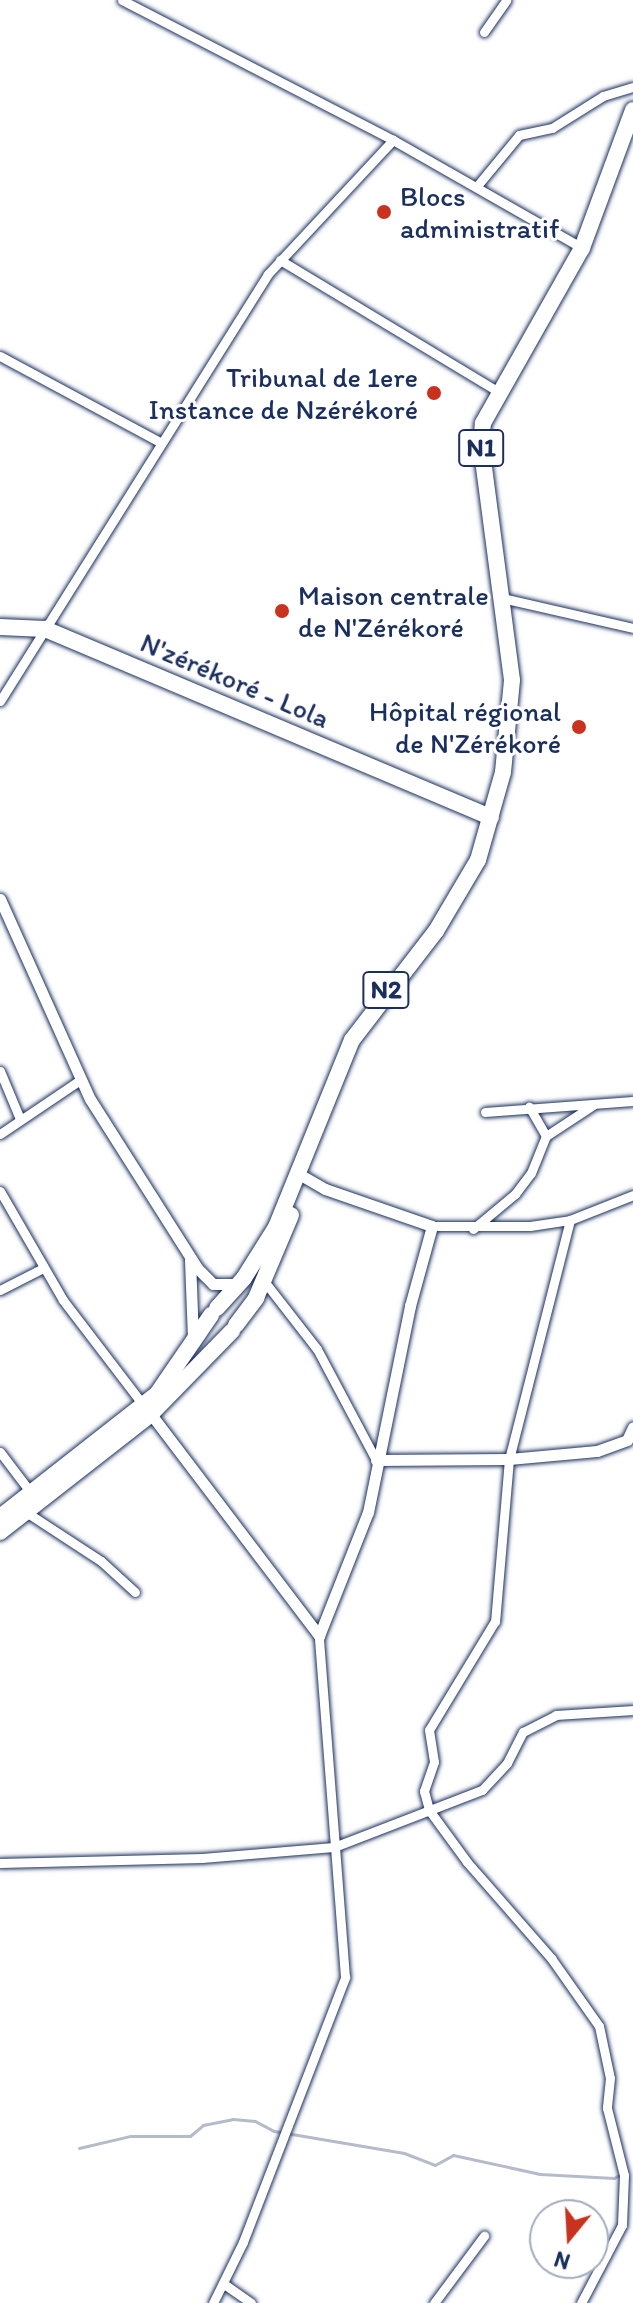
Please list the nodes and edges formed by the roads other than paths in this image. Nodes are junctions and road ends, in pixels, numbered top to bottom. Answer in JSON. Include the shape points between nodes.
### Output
{"nodes":[{"id":1,"x":122,"y":0,"type":"edge"},
{"id":2,"x":506,"y":0,"type":"edge"},
{"id":3,"x":484,"y":32,"type":"dead end"},
{"id":4,"x":633,"y":87,"type":"edge"},
{"id":5,"x":633,"y":110,"type":"edge"},
{"id":6,"x":393,"y":140,"type":"junction"},
{"id":7,"x":477,"y":186,"type":"junction"},
{"id":8,"x":582,"y":248,"type":"junction"},
{"id":9,"x":280,"y":260,"type":"junction"},
{"id":10,"x":0,"y":356,"type":"edge"},
{"id":11,"x":497,"y":391,"type":"junction"},
{"id":12,"x":160,"y":442,"type":"junction"},
{"id":13,"x":502,"y":598,"type":"junction"},
{"id":14,"x":0,"y":627,"type":"edge"},
{"id":15,"x":633,"y":628,"type":"edge"},
{"id":16,"x":45,"y":629,"type":"junction"},
{"id":17,"x":0,"y":701,"type":"edge"},
{"id":18,"x":491,"y":817,"type":"junction"},
{"id":19,"x":0,"y":899,"type":"edge"},
{"id":20,"x":0,"y":1071,"type":"edge"},
{"id":21,"x":80,"y":1080,"type":"junction"},
{"id":22,"x":633,"y":1101,"type":"edge"},
{"id":23,"x":595,"y":1103,"type":"junction"},
{"id":24,"x":529,"y":1107,"type":"junction"},
{"id":25,"x":485,"y":1112,"type":"dead end"},
{"id":26,"x":20,"y":1119,"type":"junction"},
{"id":27,"x":0,"y":1134,"type":"edge"},
{"id":28,"x":546,"y":1136,"type":"junction"},
{"id":29,"x":299,"y":1174,"type":"junction"},
{"id":30,"x":0,"y":1191,"type":"edge"},
{"id":31,"x":633,"y":1195,"type":"edge"},
{"id":32,"x":570,"y":1220,"type":"junction"},
{"id":33,"x":432,"y":1226,"type":"junction"},
{"id":34,"x":473,"y":1229,"type":"junction"},
{"id":35,"x":189,"y":1256,"type":"junction"},
{"id":36,"x":43,"y":1268,"type":"junction"},
{"id":37,"x":244,"y":1278,"type":"junction"},
{"id":38,"x":264,"y":1281,"type":"junction"},
{"id":39,"x":0,"y":1290,"type":"edge"},
{"id":40,"x":214,"y":1312,"type":"junction"},
{"id":41,"x":234,"y":1328,"type":"junction"},
{"id":42,"x":191,"y":1349,"type":"junction"},
{"id":43,"x":147,"y":1410,"type":"junction"},
{"id":44,"x":633,"y":1427,"type":"edge"},
{"id":45,"x":630,"y":1441,"type":"edge"},
{"id":46,"x":0,"y":1452,"type":"edge"},
{"id":47,"x":509,"y":1459,"type":"junction"},
{"id":48,"x":376,"y":1460,"type":"junction"},
{"id":49,"x":32,"y":1502,"type":"junction"},
{"id":50,"x":0,"y":1517,"type":"edge"},
{"id":51,"x":0,"y":1532,"type":"edge"},
{"id":52,"x":135,"y":1592,"type":"dead end"},
{"id":53,"x":319,"y":1636,"type":"junction"},
{"id":54,"x":633,"y":1710,"type":"edge"},
{"id":55,"x":429,"y":1810,"type":"junction"},
{"id":56,"x":334,"y":1847,"type":"junction"},
{"id":57,"x":0,"y":1863,"type":"edge"},
{"id":58,"x":484,"y":2236,"type":"dead end"},
{"id":59,"x":224,"y":2284,"type":"junction"},
{"id":60,"x":213,"y":2303,"type":"edge"},
{"id":61,"x":251,"y":2303,"type":"edge"},
{"id":62,"x":434,"y":2303,"type":"edge"},
{"id":63,"x":581,"y":2303,"type":"edge"}],
"edges":[{"from":1,"to":6,"type":"street"},
{"from":2,"to":3,"type":"street"},
{"from":4,"to":7,"type":"street","via":[[603,96],[552,128],[519,135]]},
{"from":5,"to":8,"type":"highway","number":"N1"},
{"from":6,"to":7,"type":"street"},
{"from":6,"to":9,"type":"street"},
{"from":7,"to":8,"type":"street"},
{"from":8,"to":11,"type":"highway","number":"N1"},
{"from":9,"to":11,"type":"street"},
{"from":9,"to":12,"type":"street"},
{"from":10,"to":12,"type":"street"},
{"from":11,"to":13,"type":"highway","number":"N1","via":[[483,423],[481,445]]},
{"from":12,"to":16,"type":"street"},
{"from":13,"to":15,"type":"street"},
{"from":13,"to":18,"type":"highway","number":"N1","via":[[512,680],[503,772]]},
{"from":14,"to":16,"type":"highway","name":"N'zérékoré - Lola"},
{"from":16,"to":17,"type":"street"},
{"from":16,"to":18,"type":"highway","name":"N'zérékoré - Lola"},
{"from":18,"to":29,"type":"highway","number":"N2","via":[[478,860],[436,931],[352,1040]]},
{"from":19,"to":21,"type":"street"},
{"from":20,"to":26,"type":"street"},
{"from":21,"to":26,"type":"street"},
{"from":21,"to":35,"type":"street"},
{"from":22,"to":23,"type":"street"},
{"from":23,"to":24,"type":"street"},
{"from":23,"to":28,"type":"street"},
{"from":24,"to":25,"type":"street"},
{"from":24,"to":28,"type":"street"},
{"from":26,"to":27,"type":"street"},
{"from":28,"to":34,"type":"street","via":[[531,1173],[515,1194]]},
{"from":29,"to":33,"type":"street","via":[[325,1189]]},
{"from":29,"to":37,"type":"highway","number":"N2"},
{"from":29,"to":38,"type":"highway","number":"N2","via":[[292,1211]]},
{"from":30,"to":36,"type":"street"},
{"from":31,"to":32,"type":"street"},
{"from":32,"to":34,"type":"street"},
{"from":32,"to":47,"type":"street"},
{"from":33,"to":34,"type":"street"},
{"from":33,"to":48,"type":"street"},
{"from":35,"to":37,"type":"street","via":[[213,1284],[231,1287]]},
{"from":35,"to":42,"type":"street","via":[[195,1307]]},
{"from":36,"to":39,"type":"street"},
{"from":36,"to":43,"type":"street","via":[[94,1346]]},
{"from":37,"to":40,"type":"highway","number":"N2"},
{"from":38,"to":41,"type":"highway","number":"N2"},
{"from":38,"to":48,"type":"street","via":[[317,1349]]},
{"from":40,"to":41,"type":"highway","via":[[216,1331]]},
{"from":40,"to":42,"type":"highway","number":"N2"},
{"from":41,"to":43,"type":"highway","number":"N2"},
{"from":42,"to":43,"type":"highway","number":"N2"},
{"from":43,"to":49,"type":"highway","number":"N2"},
{"from":43,"to":53,"type":"street"},
{"from":44,"to":45,"type":"street"},
{"from":45,"to":47,"type":"street","via":[[597,1451]]},
{"from":46,"to":49,"type":"street"},
{"from":47,"to":48,"type":"street"},
{"from":47,"to":55,"type":"street","via":[[495,1621],[429,1730],[434,1762],[424,1791]]},
{"from":48,"to":53,"type":"street","via":[[368,1512]]},
{"from":49,"to":50,"type":"highway","number":"N2"},
{"from":49,"to":51,"type":"highway","number":"N2"},
{"from":49,"to":52,"type":"street"},
{"from":53,"to":56,"type":"street"},
{"from":54,"to":55,"type":"street","via":[[556,1715],[523,1732],[507,1763],[482,1790]]},
{"from":55,"to":56,"type":"street"},
{"from":55,"to":63,"type":"street","via":[[599,2026],[610,2078],[607,2108],[624,2175],[622,2225]]},
{"from":56,"to":57,"type":"street","via":[[202,1858]]},
{"from":56,"to":59,"type":"street","via":[[345,1977]]},
{"from":58,"to":62,"type":"street"},
{"from":59,"to":60,"type":"street"},
{"from":59,"to":61,"type":"street"}]}
